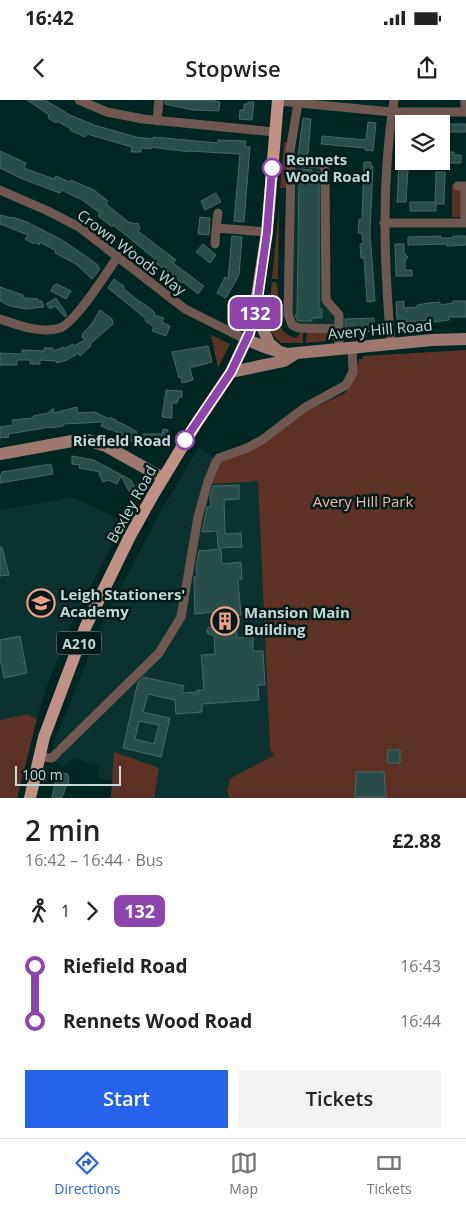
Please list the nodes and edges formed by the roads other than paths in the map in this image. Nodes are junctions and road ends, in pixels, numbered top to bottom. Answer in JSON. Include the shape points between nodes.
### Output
{"nodes":[{"id":1,"x":79,"y":100,"type":"edge"},
{"id":2,"x":159,"y":100,"type":"edge"},
{"id":3,"x":394,"y":100,"type":"edge"},
{"id":4,"x":465,"y":100,"type":"edge"},
{"id":5,"x":278,"y":101,"type":"edge"},
{"id":6,"x":294,"y":102,"type":"edge"},
{"id":7,"x":392,"y":112,"type":"junction"},
{"id":8,"x":465,"y":112,"type":"edge"},
{"id":9,"x":157,"y":120,"type":"junction"},
{"id":10,"x":275,"y":132,"type":"junction"},
{"id":11,"x":291,"y":162,"type":"junction"},
{"id":12,"x":463,"y":186,"type":"edge"},
{"id":13,"x":0,"y":190,"type":"edge"},
{"id":14,"x":218,"y":213,"type":"dead end"},
{"id":15,"x":465,"y":222,"type":"edge"},
{"id":16,"x":384,"y":223,"type":"junction"},
{"id":17,"x":216,"y":228,"type":"junction"},
{"id":18,"x":267,"y":232,"type":"junction"},
{"id":19,"x":215,"y":244,"type":"dead end"},
{"id":20,"x":118,"y":256,"type":"junction"},
{"id":21,"x":256,"y":310,"type":"junction"},
{"id":22,"x":0,"y":319,"type":"edge"},
{"id":23,"x":339,"y":329,"type":"junction"},
{"id":24,"x":247,"y":340,"type":"junction"},
{"id":25,"x":466,"y":340,"type":"edge"},
{"id":26,"x":392,"y":345,"type":"junction"},
{"id":27,"x":346,"y":348,"type":"junction"},
{"id":28,"x":278,"y":351,"type":"junction"},
{"id":29,"x":298,"y":353,"type":"junction"},
{"id":30,"x":231,"y":372,"type":"junction"},
{"id":31,"x":0,"y":454,"type":"edge"},
{"id":32,"x":163,"y":478,"type":"junction"},
{"id":33,"x":39,"y":757,"type":"junction"},
{"id":34,"x":30,"y":798,"type":"edge"}],
"edges":[{"from":1,"to":9,"type":"street","via":[[115,114]]},
{"from":2,"to":9,"type":"street"},
{"from":3,"to":7,"type":"street"},
{"from":4,"to":8,"type":"street"},
{"from":5,"to":6,"type":"street"},
{"from":5,"to":10,"type":"main road","name":"Bexley Road","number":"A210"},
{"from":6,"to":7,"type":"street"},
{"from":6,"to":11,"type":"street"},
{"from":7,"to":8,"type":"street"},
{"from":7,"to":16,"type":"street"},
{"from":9,"to":10,"type":"street"},
{"from":10,"to":18,"type":"main road","name":"Bexley Road","number":"A210"},
{"from":11,"to":23,"type":"street","via":[[322,164],[325,168],[326,300],[339,315]]},
{"from":11,"to":23,"type":"street","via":[[289,322],[298,328]]},
{"from":12,"to":15,"type":"street"},
{"from":13,"to":20,"type":"street","name":"Crown Woods Way","via":[[69,221]]},
{"from":14,"to":17,"type":"street"},
{"from":15,"to":16,"type":"street"},
{"from":16,"to":26,"type":"street"},
{"from":17,"to":18,"type":"street"},
{"from":17,"to":19,"type":"street"},
{"from":18,"to":21,"type":"main road","name":"Bexley Road","number":"A210"},
{"from":20,"to":22,"type":"street","via":[[65,325],[40,329]]},
{"from":20,"to":24,"type":"street","name":"Crown Woods Way","via":[[185,310]]},
{"from":21,"to":24,"type":"main road","name":"Bexley Road","number":"A210"},
{"from":21,"to":28,"type":"main road","via":[[269,343]]},
{"from":23,"to":27,"type":"street"},
{"from":24,"to":28,"type":"main road","name":"Avery Hill Road"},
{"from":24,"to":30,"type":"main road","name":"Bexley Road","number":"A210"},
{"from":25,"to":26,"type":"main road","name":"Avery Hill Road"},
{"from":26,"to":27,"type":"main road","name":"Avery Hill Road"},
{"from":27,"to":29,"type":"main road","name":"Avery Hill Road"},
{"from":27,"to":33,"type":"street","via":[[353,372],[346,386],[304,408],[262,440],[219,458],[208,481],[198,517],[181,617],[159,653],[52,758]]},
{"from":28,"to":29,"type":"main road","name":"Avery Hill Road"},
{"from":29,"to":30,"type":"main road","name":"Avery Hill Road","via":[[284,361]]},
{"from":30,"to":32,"type":"main road","name":"Bexley Road","number":"A210"},
{"from":31,"to":32,"type":"main road","via":[[88,440],[106,446]]},
{"from":32,"to":33,"type":"main road","name":"Bexley Road","number":"A210","via":[[130,536],[85,628]]},
{"from":33,"to":34,"type":"main road","name":"Bexley Road","number":"A210"}]}
